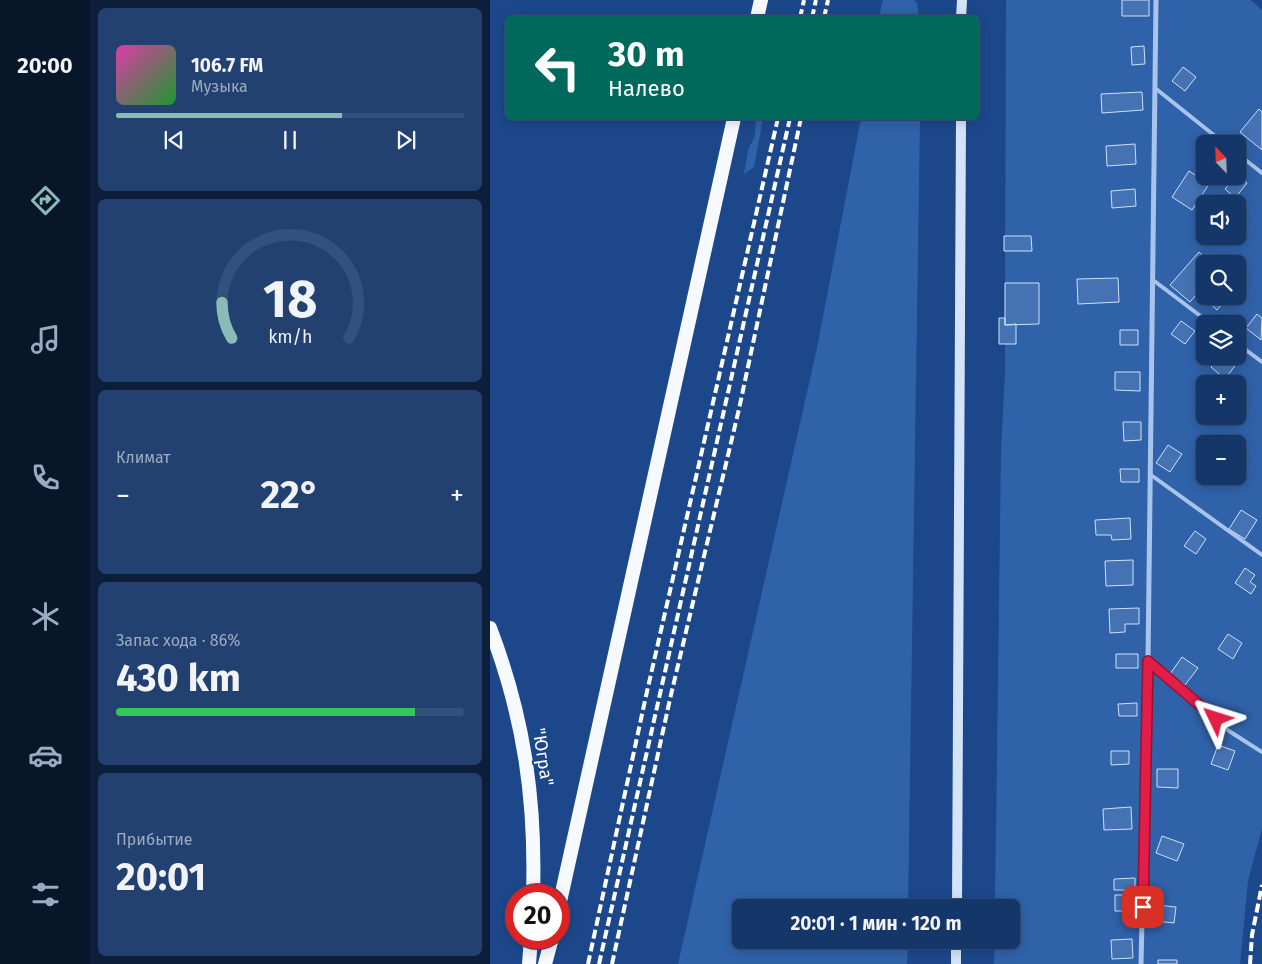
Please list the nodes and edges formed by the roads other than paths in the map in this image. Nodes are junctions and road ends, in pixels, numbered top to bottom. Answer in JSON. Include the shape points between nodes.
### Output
{"nodes":[{"id":1,"x":761,"y":0,"type":"edge"},
{"id":2,"x":962,"y":0,"type":"edge"},
{"id":3,"x":1156,"y":0,"type":"edge"},
{"id":4,"x":758,"y":15,"type":"edge"},
{"id":5,"x":961,"y":15,"type":"edge"},
{"id":6,"x":1155,"y":88,"type":"junction"},
{"id":7,"x":734,"y":120,"type":"edge"},
{"id":8,"x":961,"y":120,"type":"edge"},
{"id":9,"x":1214,"y":135,"type":"edge"},
{"id":10,"x":1246,"y":160,"type":"edge"},
{"id":11,"x":1262,"y":173,"type":"edge"},
{"id":12,"x":1153,"y":280,"type":"junction"},
{"id":13,"x":1199,"y":315,"type":"edge"},
{"id":14,"x":1246,"y":350,"type":"edge"},
{"id":15,"x":1262,"y":362,"type":"edge"},
{"id":16,"x":1151,"y":474,"type":"junction"},
{"id":17,"x":1262,"y":556,"type":"edge"},
{"id":18,"x":490,"y":628,"type":"edge"},
{"id":19,"x":1148,"y":661,"type":"junction"},
{"id":20,"x":1262,"y":752,"type":"edge"},
{"id":21,"x":533,"y":884,"type":"edge"},
{"id":22,"x":564,"y":884,"type":"edge"},
{"id":23,"x":957,"y":899,"type":"edge"},
{"id":24,"x":530,"y":949,"type":"edge"},
{"id":25,"x":549,"y":949,"type":"edge"},
{"id":26,"x":956,"y":949,"type":"edge"},
{"id":27,"x":529,"y":964,"type":"edge"},
{"id":28,"x":545,"y":964,"type":"edge"},
{"id":29,"x":956,"y":964,"type":"edge"},
{"id":30,"x":1141,"y":964,"type":"edge"}],
"edges":[{"from":1,"to":4,"type":"highway"},
{"from":2,"to":5,"type":"main road"},
{"from":3,"to":6,"type":"street"},
{"from":6,"to":9,"type":"lane"},
{"from":6,"to":12,"type":"street"},
{"from":7,"to":22,"type":"highway"},
{"from":8,"to":23,"type":"main road"},
{"from":10,"to":11,"type":"lane"},
{"from":12,"to":13,"type":"lane"},
{"from":12,"to":16,"type":"street"},
{"from":14,"to":15,"type":"lane"},
{"from":16,"to":17,"type":"lane"},
{"from":16,"to":19,"type":"street"},
{"from":18,"to":21,"type":"highway","name":"\"Югра\"","via":[[516,708],[527,761],[532,811]]},
{"from":19,"to":20,"type":"lane","via":[[1229,731]]},
{"from":19,"to":30,"type":"street"},
{"from":24,"to":27,"type":"highway"},
{"from":25,"to":28,"type":"highway"},
{"from":26,"to":29,"type":"main road"}]}
